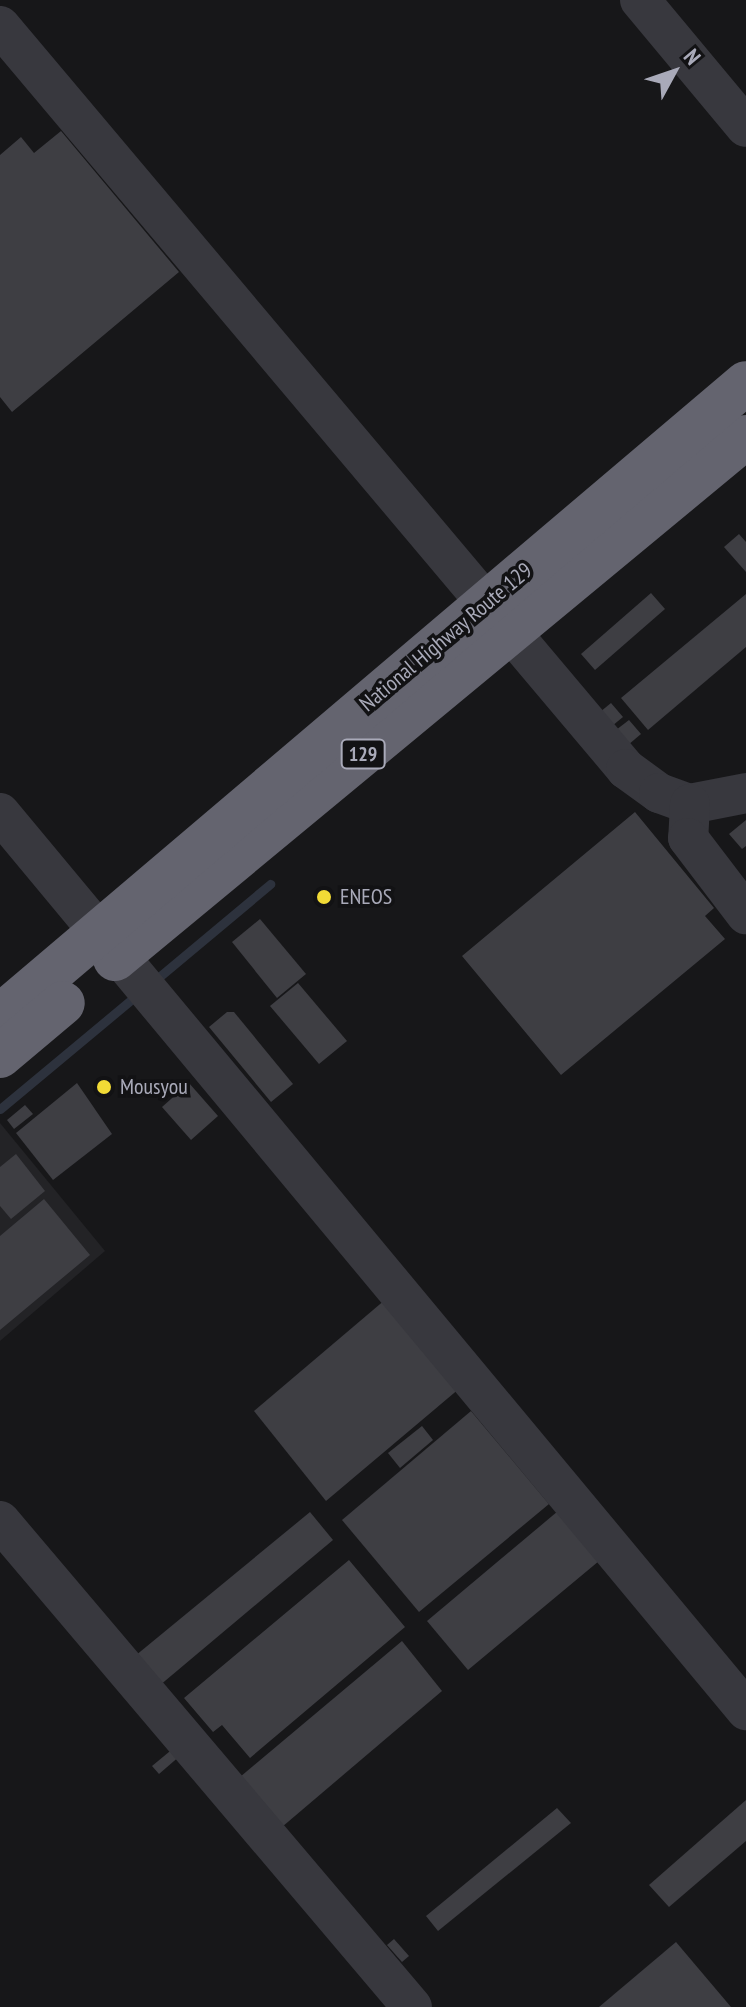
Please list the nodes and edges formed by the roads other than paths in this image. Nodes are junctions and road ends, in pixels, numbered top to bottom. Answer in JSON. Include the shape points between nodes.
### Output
{"nodes":[{"id":1,"x":640,"y":0,"type":"edge"},
{"id":2,"x":0,"y":26,"type":"edge"},
{"id":3,"x":746,"y":127,"type":"edge"},
{"id":4,"x":746,"y":375,"type":"edge"},
{"id":5,"x":746,"y":383,"type":"edge"},
{"id":6,"x":730,"y":438,"type":"edge"},
{"id":7,"x":497,"y":619,"type":"junction"},
{"id":8,"x":746,"y":793,"type":"edge"},
{"id":9,"x":690,"y":804,"type":"junction"},
{"id":10,"x":0,"y":813,"type":"edge"},
{"id":11,"x":746,"y":914,"type":"edge"},
{"id":12,"x":128,"y":966,"type":"junction"},
{"id":13,"x":0,"y":1016,"type":"edge"},
{"id":14,"x":0,"y":1056,"type":"edge"},
{"id":15,"x":0,"y":1521,"type":"edge"},
{"id":16,"x":746,"y":1710,"type":"edge"},
{"id":17,"x":412,"y":2007,"type":"edge"}],
"edges":[{"from":1,"to":3,"type":"street"},
{"from":2,"to":7,"type":"street"},
{"from":4,"to":6,"type":"highway","number":"129"},
{"from":5,"to":6,"type":"highway","name":"National Highway Route 129","number":"129"},
{"from":6,"to":7,"type":"highway","name":"National Highway Route 129","number":"129"},
{"from":7,"to":9,"type":"street","via":[[626,769],[659,793]]},
{"from":7,"to":12,"type":"highway","name":"National Highway Route 129","number":"129"},
{"from":8,"to":9,"type":"street"},
{"from":9,"to":11,"type":"street","via":[[688,838]]},
{"from":10,"to":12,"type":"street"},
{"from":12,"to":13,"type":"highway","name":"National Highway Route 129","number":"129"},
{"from":12,"to":14,"type":"highway","name":"National Highway Route 129","number":"129"},
{"from":12,"to":16,"type":"street"},
{"from":15,"to":17,"type":"street"}]}
